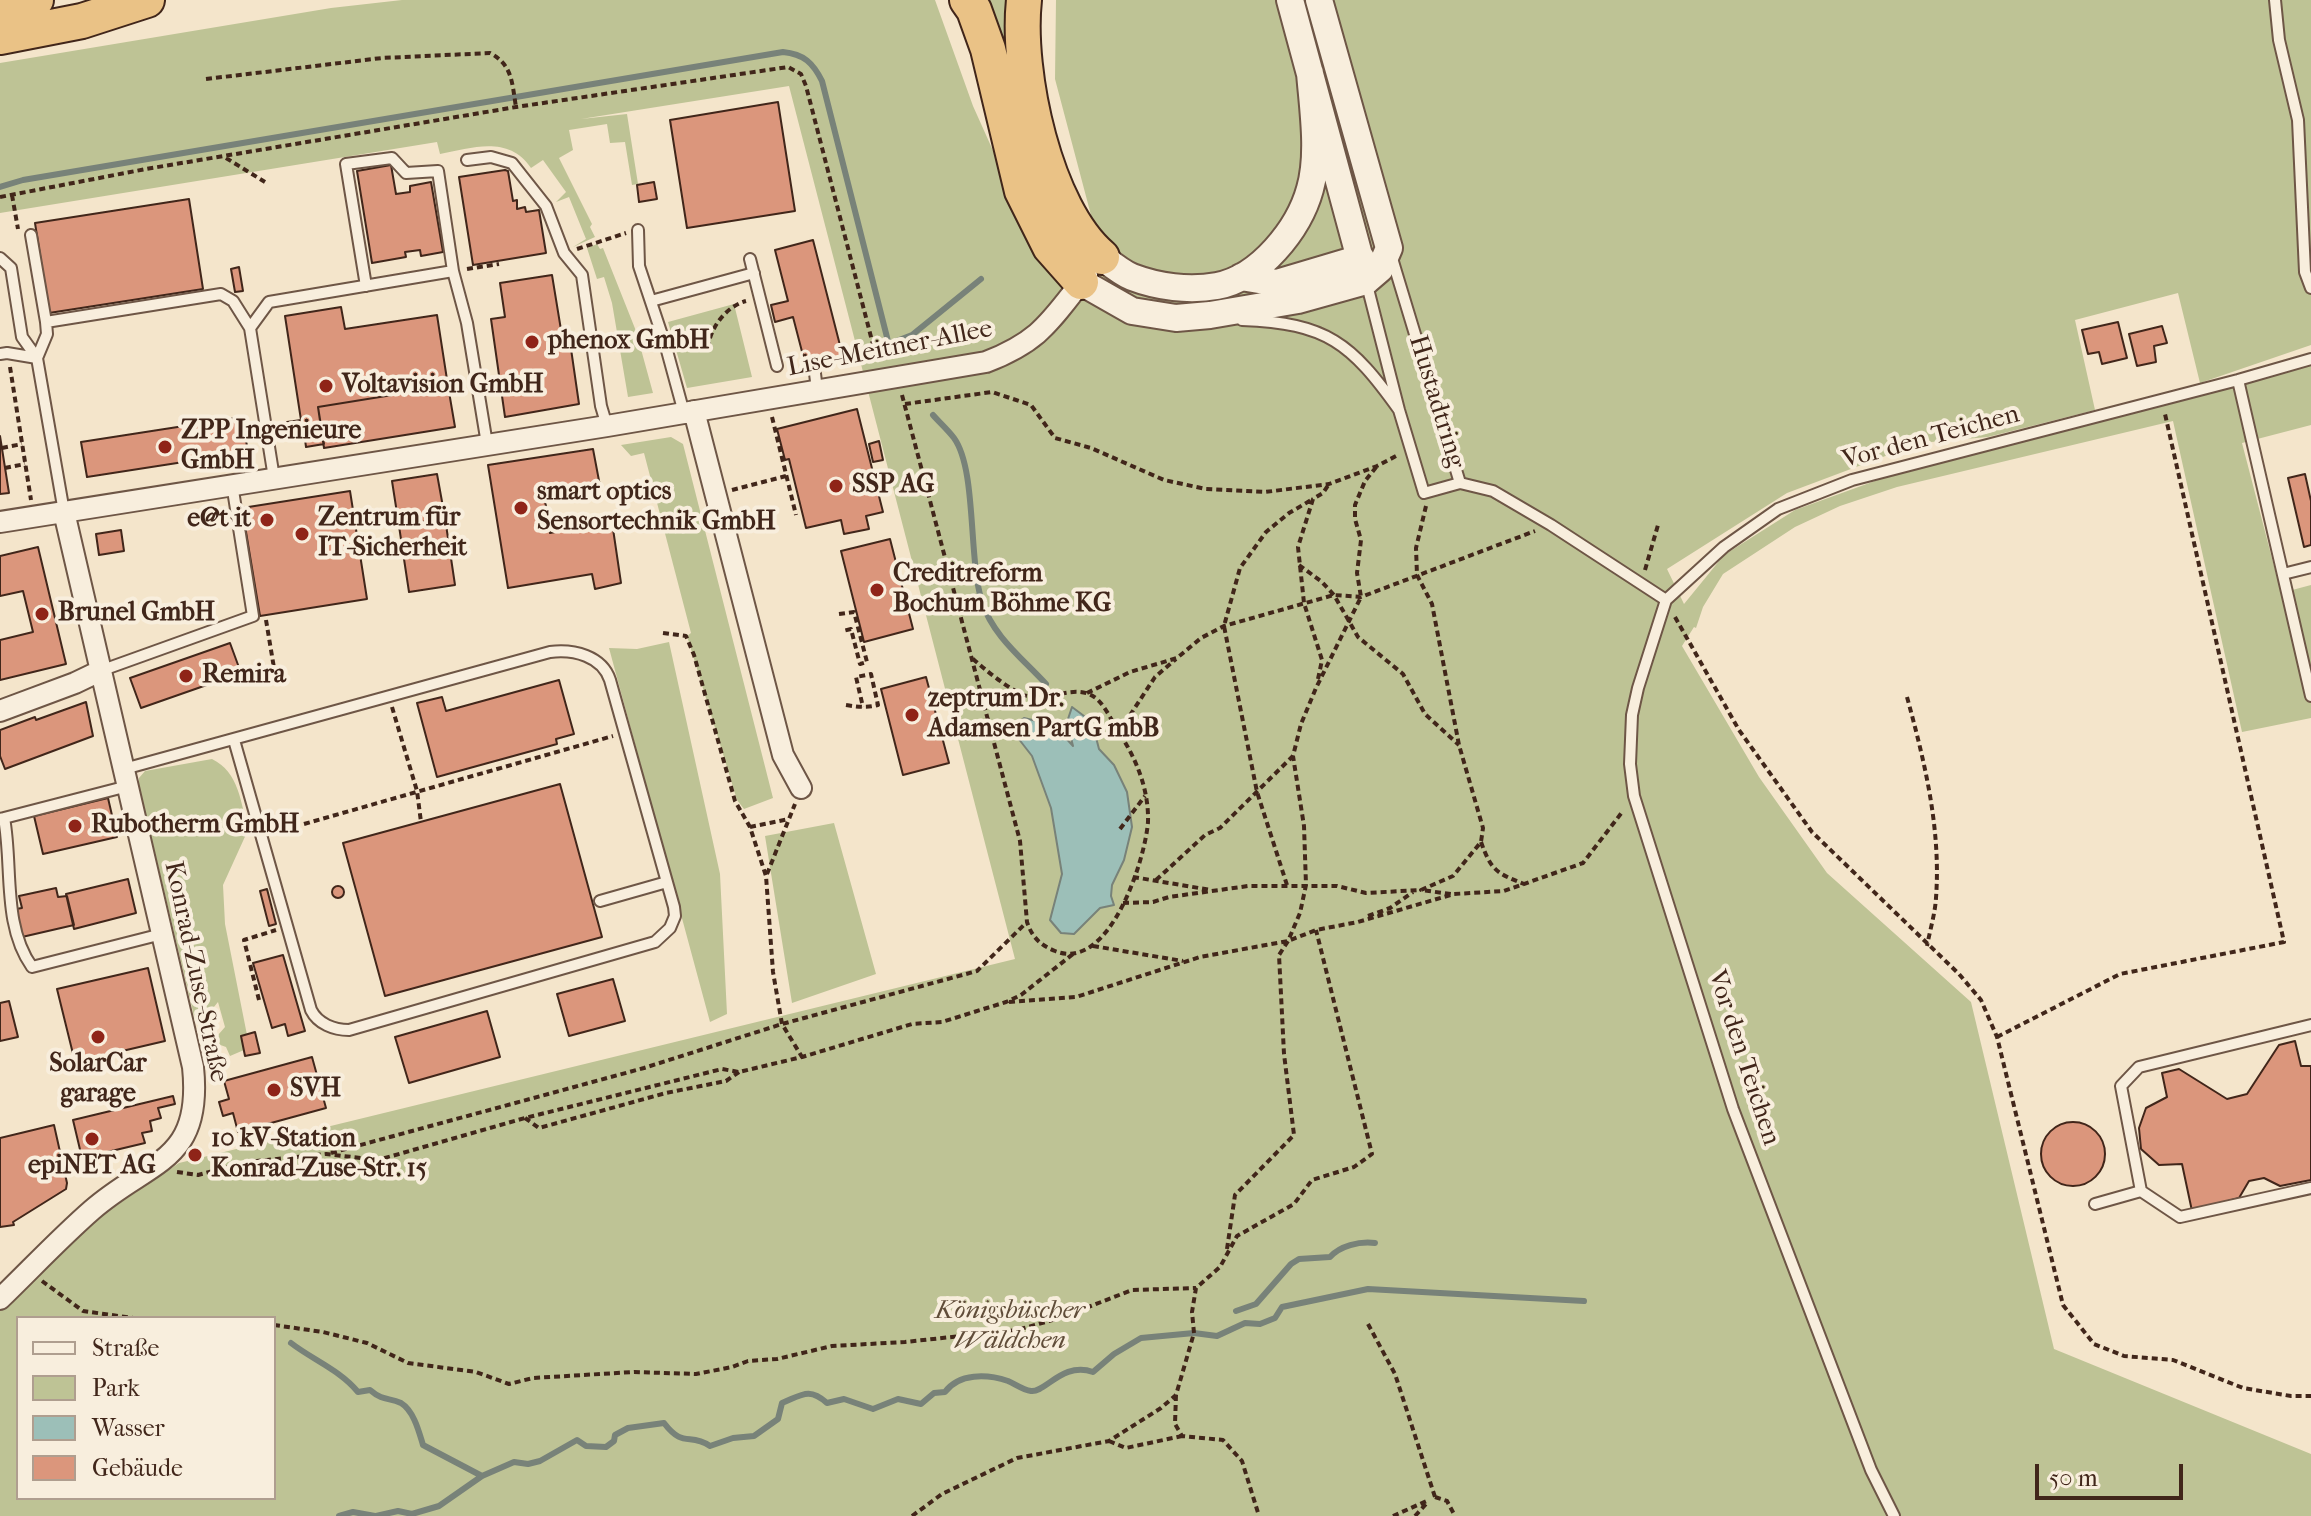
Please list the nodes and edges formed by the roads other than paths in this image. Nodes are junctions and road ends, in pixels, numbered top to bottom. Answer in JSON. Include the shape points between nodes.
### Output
{"nodes":[{"id":1,"x":36,"y":0,"type":"edge"},
{"id":2,"x":147,"y":0,"type":"edge"},
{"id":3,"x":967,"y":0,"type":"edge"},
{"id":4,"x":1024,"y":0,"type":"edge"},
{"id":5,"x":1290,"y":0,"type":"edge"},
{"id":6,"x":1319,"y":0,"type":"edge"},
{"id":7,"x":2275,"y":0,"type":"edge"},
{"id":8,"x":0,"y":3,"type":"edge"},
{"id":9,"x":0,"y":37,"type":"edge"},
{"id":10,"x":1310,"y":73,"type":"junction"},
{"id":11,"x":467,"y":160,"type":"dead end"},
{"id":12,"x":638,"y":230,"type":"road end"},
{"id":13,"x":31,"y":235,"type":"dead end"},
{"id":14,"x":1389,"y":248,"type":"junction"},
{"id":15,"x":0,"y":258,"type":"edge"},
{"id":16,"x":750,"y":259,"type":"dead end"},
{"id":17,"x":1364,"y":269,"type":"junction"},
{"id":18,"x":1091,"y":270,"type":"junction"},
{"id":19,"x":453,"y":271,"type":"junction"},
{"id":20,"x":754,"y":273,"type":"junction"},
{"id":21,"x":1241,"y":277,"type":"junction"},
{"id":22,"x":366,"y":286,"type":"junction"},
{"id":23,"x":2311,"y":288,"type":"edge"},
{"id":24,"x":651,"y":301,"type":"junction"},
{"id":25,"x":1176,"y":318,"type":"junction"},
{"id":26,"x":46,"y":322,"type":"junction"},
{"id":27,"x":250,"y":328,"type":"junction"},
{"id":28,"x":4,"y":353,"type":"edge"},
{"id":29,"x":37,"y":358,"type":"junction"},
{"id":30,"x":2311,"y":359,"type":"edge"},
{"id":31,"x":814,"y":365,"type":"dead end"},
{"id":32,"x":777,"y":366,"type":"dead end"},
{"id":33,"x":2238,"y":380,"type":"junction"},
{"id":34,"x":817,"y":390,"type":"junction"},
{"id":35,"x":1399,"y":410,"type":"junction"},
{"id":36,"x":689,"y":412,"type":"junction"},
{"id":37,"x":607,"y":426,"type":"junction"},
{"id":38,"x":487,"y":444,"type":"junction"},
{"id":39,"x":274,"y":478,"type":"junction"},
{"id":40,"x":1460,"y":483,"type":"junction"},
{"id":41,"x":232,"y":484,"type":"junction"},
{"id":42,"x":64,"y":512,"type":"junction"},
{"id":43,"x":0,"y":522,"type":"edge"},
{"id":44,"x":2311,"y":567,"type":"edge"},
{"id":45,"x":2283,"y":574,"type":"junction"},
{"id":46,"x":1666,"y":600,"type":"junction"},
{"id":47,"x":100,"y":671,"type":"junction"},
{"id":48,"x":2311,"y":696,"type":"edge"},
{"id":49,"x":0,"y":711,"type":"edge"},
{"id":50,"x":234,"y":740,"type":"junction"},
{"id":51,"x":126,"y":777,"type":"junction"},
{"id":52,"x":801,"y":788,"type":"road end"},
{"id":53,"x":2,"y":818,"type":"edge"},
{"id":54,"x":667,"y":882,"type":"junction"},
{"id":55,"x":600,"y":901,"type":"dead end"},
{"id":56,"x":162,"y":934,"type":"junction"},
{"id":57,"x":2311,"y":1025,"type":"edge"},
{"id":58,"x":2311,"y":1188,"type":"edge"},
{"id":59,"x":2141,"y":1191,"type":"junction"},
{"id":60,"x":2095,"y":1204,"type":"dead end"},
{"id":61,"x":0,"y":1299,"type":"edge"},
{"id":62,"x":1894,"y":1516,"type":"edge"}],
"edges":[{"from":1,"to":8,"type":"highway"},
{"from":2,"to":9,"type":"highway","via":[[82,21]]},
{"from":3,"to":18,"type":"highway","via":[[988,49],[1022,191],[1050,247]]},
{"from":4,"to":18,"type":"highway","via":[[1024,53],[1039,142],[1060,199],[1085,243]]},
{"from":5,"to":10,"type":"street","name":"Hustadtring"},
{"from":6,"to":14,"type":"street","name":"Hustadtring"},
{"from":7,"to":23,"type":"lane","via":[[2298,120],[2305,272]]},
{"from":10,"to":17,"type":"street","name":"Hustadtring"},
{"from":10,"to":21,"type":"street","name":"Hustadtring","via":[[1315,135],[1311,187],[1296,225]]},
{"from":11,"to":37,"type":"lane","via":[[491,157],[512,163],[546,206],[564,253],[582,275]]},
{"from":12,"to":24,"type":"lane","via":[[639,266]]},
{"from":13,"to":26,"type":"lane"},
{"from":14,"to":17,"type":"street","via":[[1380,269]]},
{"from":14,"to":40,"type":"lane","name":"Hustadtring"},
{"from":15,"to":29,"type":"lane","via":[[11,268],[22,337]]},
{"from":16,"to":20,"type":"lane"},
{"from":17,"to":21,"type":"street","name":"Hustadtring","via":[[1277,283]]},
{"from":17,"to":25,"type":"street","name":"Hustadtring","via":[[1298,300]]},
{"from":17,"to":35,"type":"lane","name":"Hustadtring"},
{"from":18,"to":21,"type":"street","name":"Hustadtring","via":[[1160,286],[1218,286]]},
{"from":18,"to":25,"type":"street","name":"Hustadtring","via":[[1132,311]]},
{"from":18,"to":34,"type":"street","name":"Lise-Meitner-Allee","via":[[1046,328],[1015,351],[986,362]]},
{"from":19,"to":22,"type":"lane"},
{"from":19,"to":22,"type":"lane","via":[[438,171],[406,173],[392,158],[346,164]]},
{"from":19,"to":38,"type":"lane"},
{"from":20,"to":24,"type":"lane"},
{"from":20,"to":32,"type":"lane"},
{"from":22,"to":27,"type":"lane","via":[[269,302]]},
{"from":24,"to":36,"type":"lane"},
{"from":25,"to":35,"type":"lane","name":"Hustadtring","via":[[1296,325],[1336,340],[1360,359]]},
{"from":26,"to":27,"type":"lane","via":[[221,294],[233,301]]},
{"from":26,"to":29,"type":"lane"},
{"from":27,"to":39,"type":"lane"},
{"from":28,"to":29,"type":"lane"},
{"from":29,"to":42,"type":"lane"},
{"from":30,"to":33,"type":"lane","name":"Vor den Teichen"},
{"from":31,"to":34,"type":"lane"},
{"from":33,"to":45,"type":"lane"},
{"from":33,"to":46,"type":"lane","name":"Vor den Teichen","via":[[1852,480],[1778,509],[1724,547]]},
{"from":34,"to":36,"type":"street","name":"Lise-Meitner-Allee"},
{"from":35,"to":40,"type":"lane","name":"Hustadtring","via":[[1427,492]]},
{"from":36,"to":37,"type":"street","name":"Lise-Meitner-Allee"},
{"from":36,"to":52,"type":"street","via":[[783,755]]},
{"from":37,"to":38,"type":"street","name":"Lise-Meitner-Allee"},
{"from":38,"to":39,"type":"street","name":"Lise-Meitner-Allee"},
{"from":39,"to":41,"type":"street","name":"Lise-Meitner-Allee"},
{"from":40,"to":46,"type":"lane","via":[[1493,491]]},
{"from":41,"to":42,"type":"street","name":"Lise-Meitner-Allee"},
{"from":41,"to":47,"type":"lane","via":[[253,616]]},
{"from":42,"to":43,"type":"street","name":"Lise-Meitner-Allee"},
{"from":42,"to":47,"type":"street","name":"Konrad-Zuse-Straße"},
{"from":44,"to":45,"type":"lane"},
{"from":45,"to":48,"type":"lane"},
{"from":46,"to":62,"type":"lane","name":"Vor den Teichen","via":[[1632,715],[1634,796],[1733,1109],[1871,1470]]},
{"from":47,"to":49,"type":"street"},
{"from":47,"to":51,"type":"street","name":"Konrad-Zuse-Straße"},
{"from":50,"to":51,"type":"lane"},
{"from":50,"to":54,"type":"lane","via":[[550,652],[590,657],[608,673]]},
{"from":50,"to":54,"type":"lane","via":[[314,1016],[327,1026],[349,1030],[655,942],[675,916]]},
{"from":51,"to":53,"type":"lane"},
{"from":51,"to":56,"type":"street","name":"Konrad-Zuse-Straße"},
{"from":53,"to":56,"type":"lane","via":[[13,916],[22,953],[32,967]]},
{"from":54,"to":55,"type":"lane"},
{"from":56,"to":61,"type":"street","name":"Konrad-Zuse-Straße","via":[[193,1067],[196,1092],[187,1129],[155,1168],[95,1207]]},
{"from":57,"to":59,"type":"lane","via":[[2139,1067],[2121,1086]]},
{"from":58,"to":59,"type":"lane","via":[[2180,1217]]},
{"from":59,"to":60,"type":"lane"}]}
